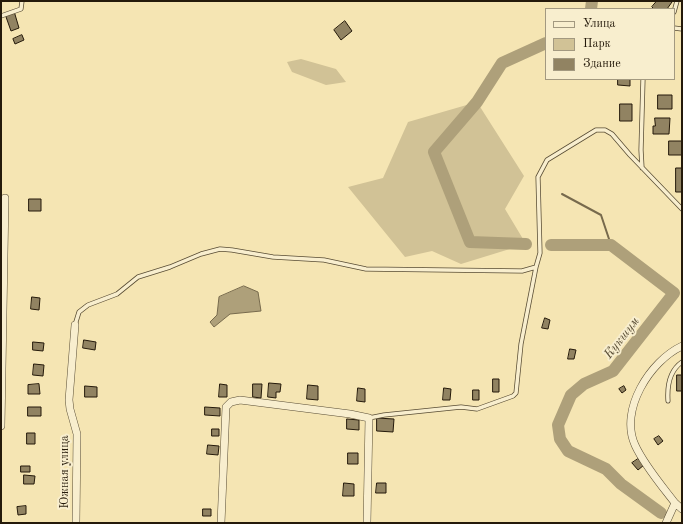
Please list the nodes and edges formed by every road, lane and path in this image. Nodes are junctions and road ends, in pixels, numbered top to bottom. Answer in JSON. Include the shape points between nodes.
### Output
{"nodes":[{"id":1,"x":22,"y":1,"type":"edge"},
{"id":2,"x":1,"y":16,"type":"edge"},
{"id":3,"x":643,"y":80,"type":"edge"},
{"id":4,"x":642,"y":168,"type":"junction"},
{"id":5,"x":5,"y":198,"type":"dead end"},
{"id":6,"x":682,"y":210,"type":"edge"},
{"id":7,"x":536,"y":267,"type":"junction"},
{"id":8,"x":75,"y":325,"type":"joint"},
{"id":9,"x":682,"y":346,"type":"edge"},
{"id":10,"x":682,"y":362,"type":"edge"},
{"id":11,"x":668,"y":401,"type":"dead end"},
{"id":12,"x":369,"y":418,"type":"junction"},
{"id":13,"x":1,"y":426,"type":"edge"},
{"id":14,"x":675,"y":503,"type":"junction"},
{"id":15,"x":682,"y":509,"type":"edge"},
{"id":16,"x":76,"y":523,"type":"edge"},
{"id":17,"x":220,"y":523,"type":"edge"},
{"id":18,"x":367,"y":523,"type":"edge"},
{"id":19,"x":666,"y":523,"type":"edge"}],
"edges":[{"from":1,"to":2,"type":"lane","via":[[21,9]]},
{"from":3,"to":4,"type":"lane"},
{"from":4,"to":6,"type":"lane"},
{"from":4,"to":7,"type":"lane","via":[[612,134],[605,130],[596,130],[547,160],[538,177],[540,253]]},
{"from":5,"to":13,"type":"street"},
{"from":7,"to":8,"type":"lane","via":[[522,271],[366,269],[324,260],[273,257],[220,249],[138,277],[117,294],[88,305],[79,312]]},
{"from":7,"to":12,"type":"lane","via":[[521,344],[516,393],[513,396],[476,409],[461,407]]},
{"from":8,"to":16,"type":"street","name":"Южная улица","via":[[69,400],[77,434]]},
{"from":9,"to":14,"type":"street","via":[[668,354],[651,371],[640,391],[630,427],[635,446]]},
{"from":10,"to":11,"type":"lane","via":[[670,375]]},
{"from":12,"to":17,"type":"street","via":[[240,400],[231,402],[226,407]]},
{"from":12,"to":18,"type":"street"},
{"from":14,"to":15,"type":"street"},
{"from":14,"to":19,"type":"street"}]}
